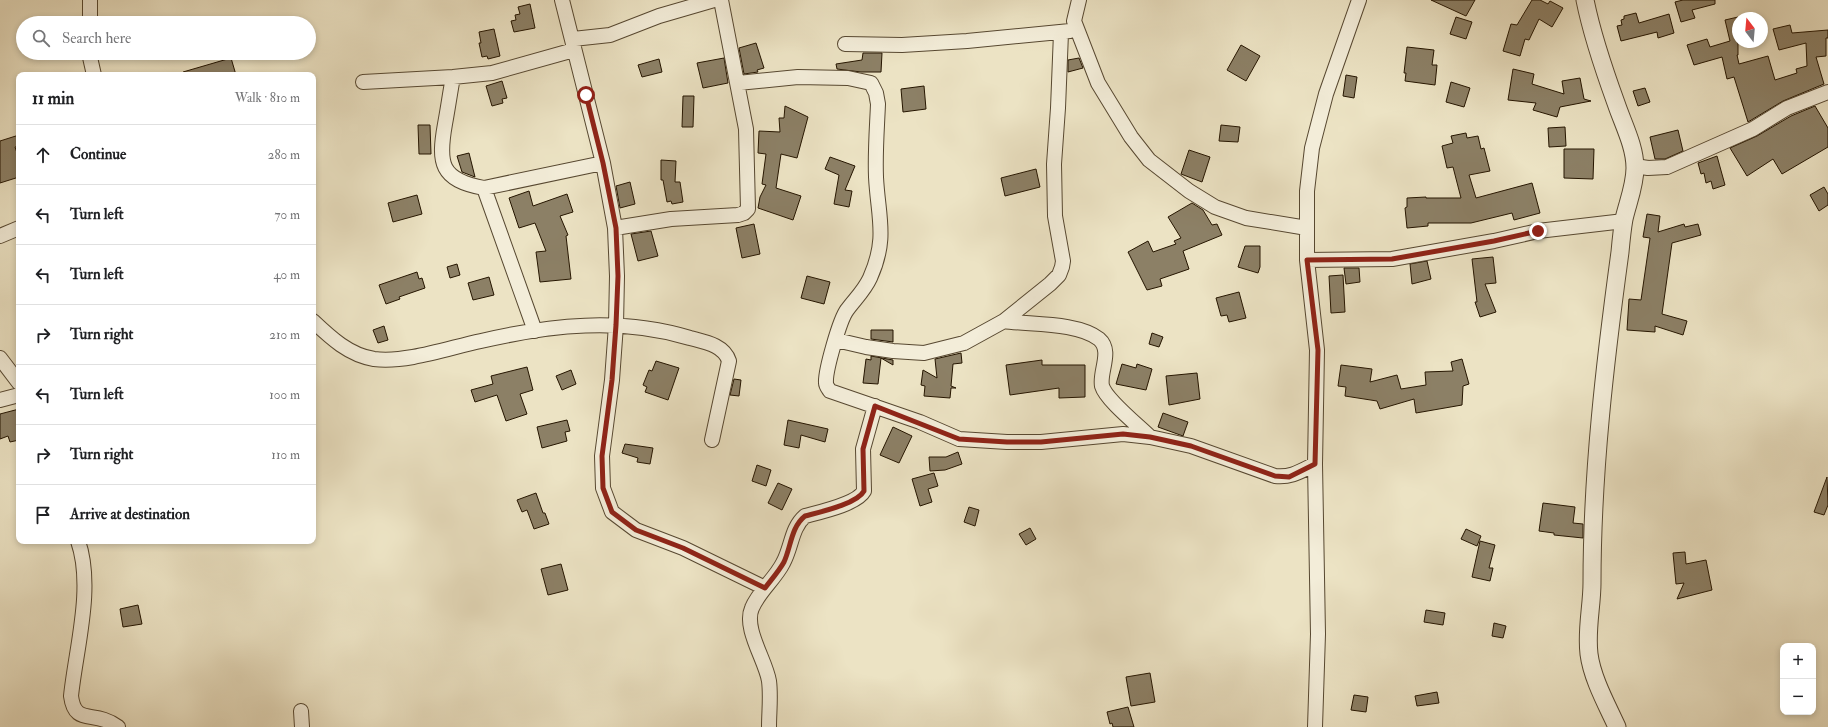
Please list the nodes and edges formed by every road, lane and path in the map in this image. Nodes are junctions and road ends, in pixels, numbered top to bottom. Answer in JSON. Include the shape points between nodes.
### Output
{"nodes":[{"id":1,"x":90,"y":0,"type":"edge"},
{"id":2,"x":562,"y":0,"type":"edge"},
{"id":3,"x":714,"y":0,"type":"edge"},
{"id":4,"x":721,"y":0,"type":"edge"},
{"id":5,"x":1079,"y":0,"type":"edge"},
{"id":6,"x":1359,"y":0,"type":"edge"},
{"id":7,"x":1585,"y":0,"type":"edge"},
{"id":8,"x":90,"y":16,"type":"edge"},
{"id":9,"x":1076,"y":30,"type":"junction"},
{"id":10,"x":1061,"y":33,"type":"junction"},
{"id":11,"x":845,"y":44,"type":"dead end"},
{"id":12,"x":574,"y":45,"type":"junction"},
{"id":13,"x":91,"y":60,"type":"edge"},
{"id":14,"x":93,"y":72,"type":"edge"},
{"id":15,"x":453,"y":78,"type":"junction"},
{"id":16,"x":363,"y":82,"type":"dead end"},
{"id":17,"x":738,"y":83,"type":"junction"},
{"id":18,"x":1828,"y":92,"type":"edge"},
{"id":19,"x":603,"y":163,"type":"junction"},
{"id":20,"x":1635,"y":166,"type":"junction"},
{"id":21,"x":484,"y":188,"type":"junction"},
{"id":22,"x":1624,"y":221,"type":"junction"},
{"id":23,"x":616,"y":228,"type":"junction"},
{"id":24,"x":1307,"y":228,"type":"junction"},
{"id":25,"x":16,"y":229,"type":"edge"},
{"id":26,"x":0,"y":236,"type":"edge"},
{"id":27,"x":1307,"y":260,"type":"junction"},
{"id":28,"x":1004,"y":321,"type":"junction"},
{"id":29,"x":316,"y":324,"type":"edge"},
{"id":30,"x":616,"y":325,"type":"junction"},
{"id":31,"x":535,"y":331,"type":"junction"},
{"id":32,"x":836,"y":340,"type":"junction"},
{"id":33,"x":0,"y":358,"type":"edge"},
{"id":34,"x":16,"y":379,"type":"edge"},
{"id":35,"x":16,"y":396,"type":"edge"},
{"id":36,"x":0,"y":400,"type":"edge"},
{"id":37,"x":875,"y":406,"type":"junction"},
{"id":38,"x":1150,"y":437,"type":"junction"},
{"id":39,"x":712,"y":440,"type":"dead end"},
{"id":40,"x":1315,"y":464,"type":"junction"},
{"id":41,"x":79,"y":544,"type":"edge"},
{"id":42,"x":765,"y":588,"type":"junction"},
{"id":43,"x":301,"y":711,"type":"dead end"},
{"id":44,"x":118,"y":727,"type":"edge"},
{"id":45,"x":302,"y":727,"type":"edge"},
{"id":46,"x":768,"y":727,"type":"edge"},
{"id":47,"x":1315,"y":727,"type":"edge"},
{"id":48,"x":1617,"y":727,"type":"edge"}],
"edges":[{"from":1,"to":8,"type":"street"},
{"from":2,"to":12,"type":"street"},
{"from":3,"to":12,"type":"street"},
{"from":4,"to":17,"type":"street"},
{"from":5,"to":9,"type":"street","via":[[1074,21]]},
{"from":6,"to":24,"type":"street","via":[[1326,94],[1312,148],[1307,191]]},
{"from":7,"to":20,"type":"street","via":[[1602,63],[1633,151]]},
{"from":9,"to":10,"type":"street"},
{"from":9,"to":24,"type":"street","via":[[1098,83],[1131,137],[1149,160],[1189,191],[1215,207],[1246,218]]},
{"from":10,"to":11,"type":"street","via":[[902,45]]},
{"from":10,"to":28,"type":"street","via":[[1054,164],[1055,216],[1062,267],[1059,275],[1050,284]]},
{"from":12,"to":15,"type":"street","via":[[492,73]]},
{"from":12,"to":19,"type":"street"},
{"from":13,"to":14,"type":"street"},
{"from":15,"to":16,"type":"street"},
{"from":15,"to":21,"type":"street","via":[[441,148],[442,162],[452,175],[470,185]]},
{"from":17,"to":23,"type":"street","via":[[746,129],[748,209],[738,215],[671,219]]},
{"from":17,"to":32,"type":"street","via":[[798,77],[848,78],[874,86],[878,104],[876,177],[881,240],[870,278],[861,294],[846,311]]},
{"from":18,"to":20,"type":"street","via":[[1788,108],[1753,129],[1667,167]]},
{"from":19,"to":21,"type":"street"},
{"from":19,"to":23,"type":"street"},
{"from":20,"to":22,"type":"street","via":[[1634,184]]},
{"from":21,"to":31,"type":"street"},
{"from":22,"to":27,"type":"street","via":[[1538,231],[1392,259]]},
{"from":22,"to":48,"type":"street","via":[[1599,422],[1589,628],[1589,654],[1601,691]]},
{"from":23,"to":30,"type":"street"},
{"from":24,"to":27,"type":"street"},
{"from":25,"to":26,"type":"street"},
{"from":27,"to":40,"type":"street","via":[[1318,350]]},
{"from":28,"to":32,"type":"street","via":[[964,343],[924,353],[866,347]]},
{"from":28,"to":38,"type":"street","via":[[1072,328],[1099,340],[1104,348],[1105,357],[1103,387]]},
{"from":29,"to":31,"type":"street","via":[[332,339],[354,353],[373,359],[392,360]]},
{"from":30,"to":31,"type":"street","via":[[554,327]]},
{"from":30,"to":39,"type":"street","via":[[677,334],[723,350],[728,356],[729,365]]},
{"from":30,"to":42,"type":"street","via":[[601,473],[603,488],[612,512],[636,530],[683,548]]},
{"from":32,"to":37,"type":"street","via":[[826,385],[831,391]]},
{"from":33,"to":34,"type":"street"},
{"from":35,"to":36,"type":"street"},
{"from":37,"to":38,"type":"street","via":[[948,435],[972,440],[1041,442],[1123,434]]},
{"from":37,"to":42,"type":"street","via":[[863,449],[863,494],[805,516],[796,526],[784,562]]},
{"from":38,"to":40,"type":"street","via":[[1191,446],[1275,476],[1289,477]]},
{"from":40,"to":47,"type":"street","via":[[1318,634]]},
{"from":41,"to":44,"type":"street","via":[[84,572],[84,596],[72,682],[72,710],[79,718],[104,720]]},
{"from":42,"to":46,"type":"street","via":[[751,608],[750,620],[769,681]]},
{"from":43,"to":45,"type":"street"}]}
